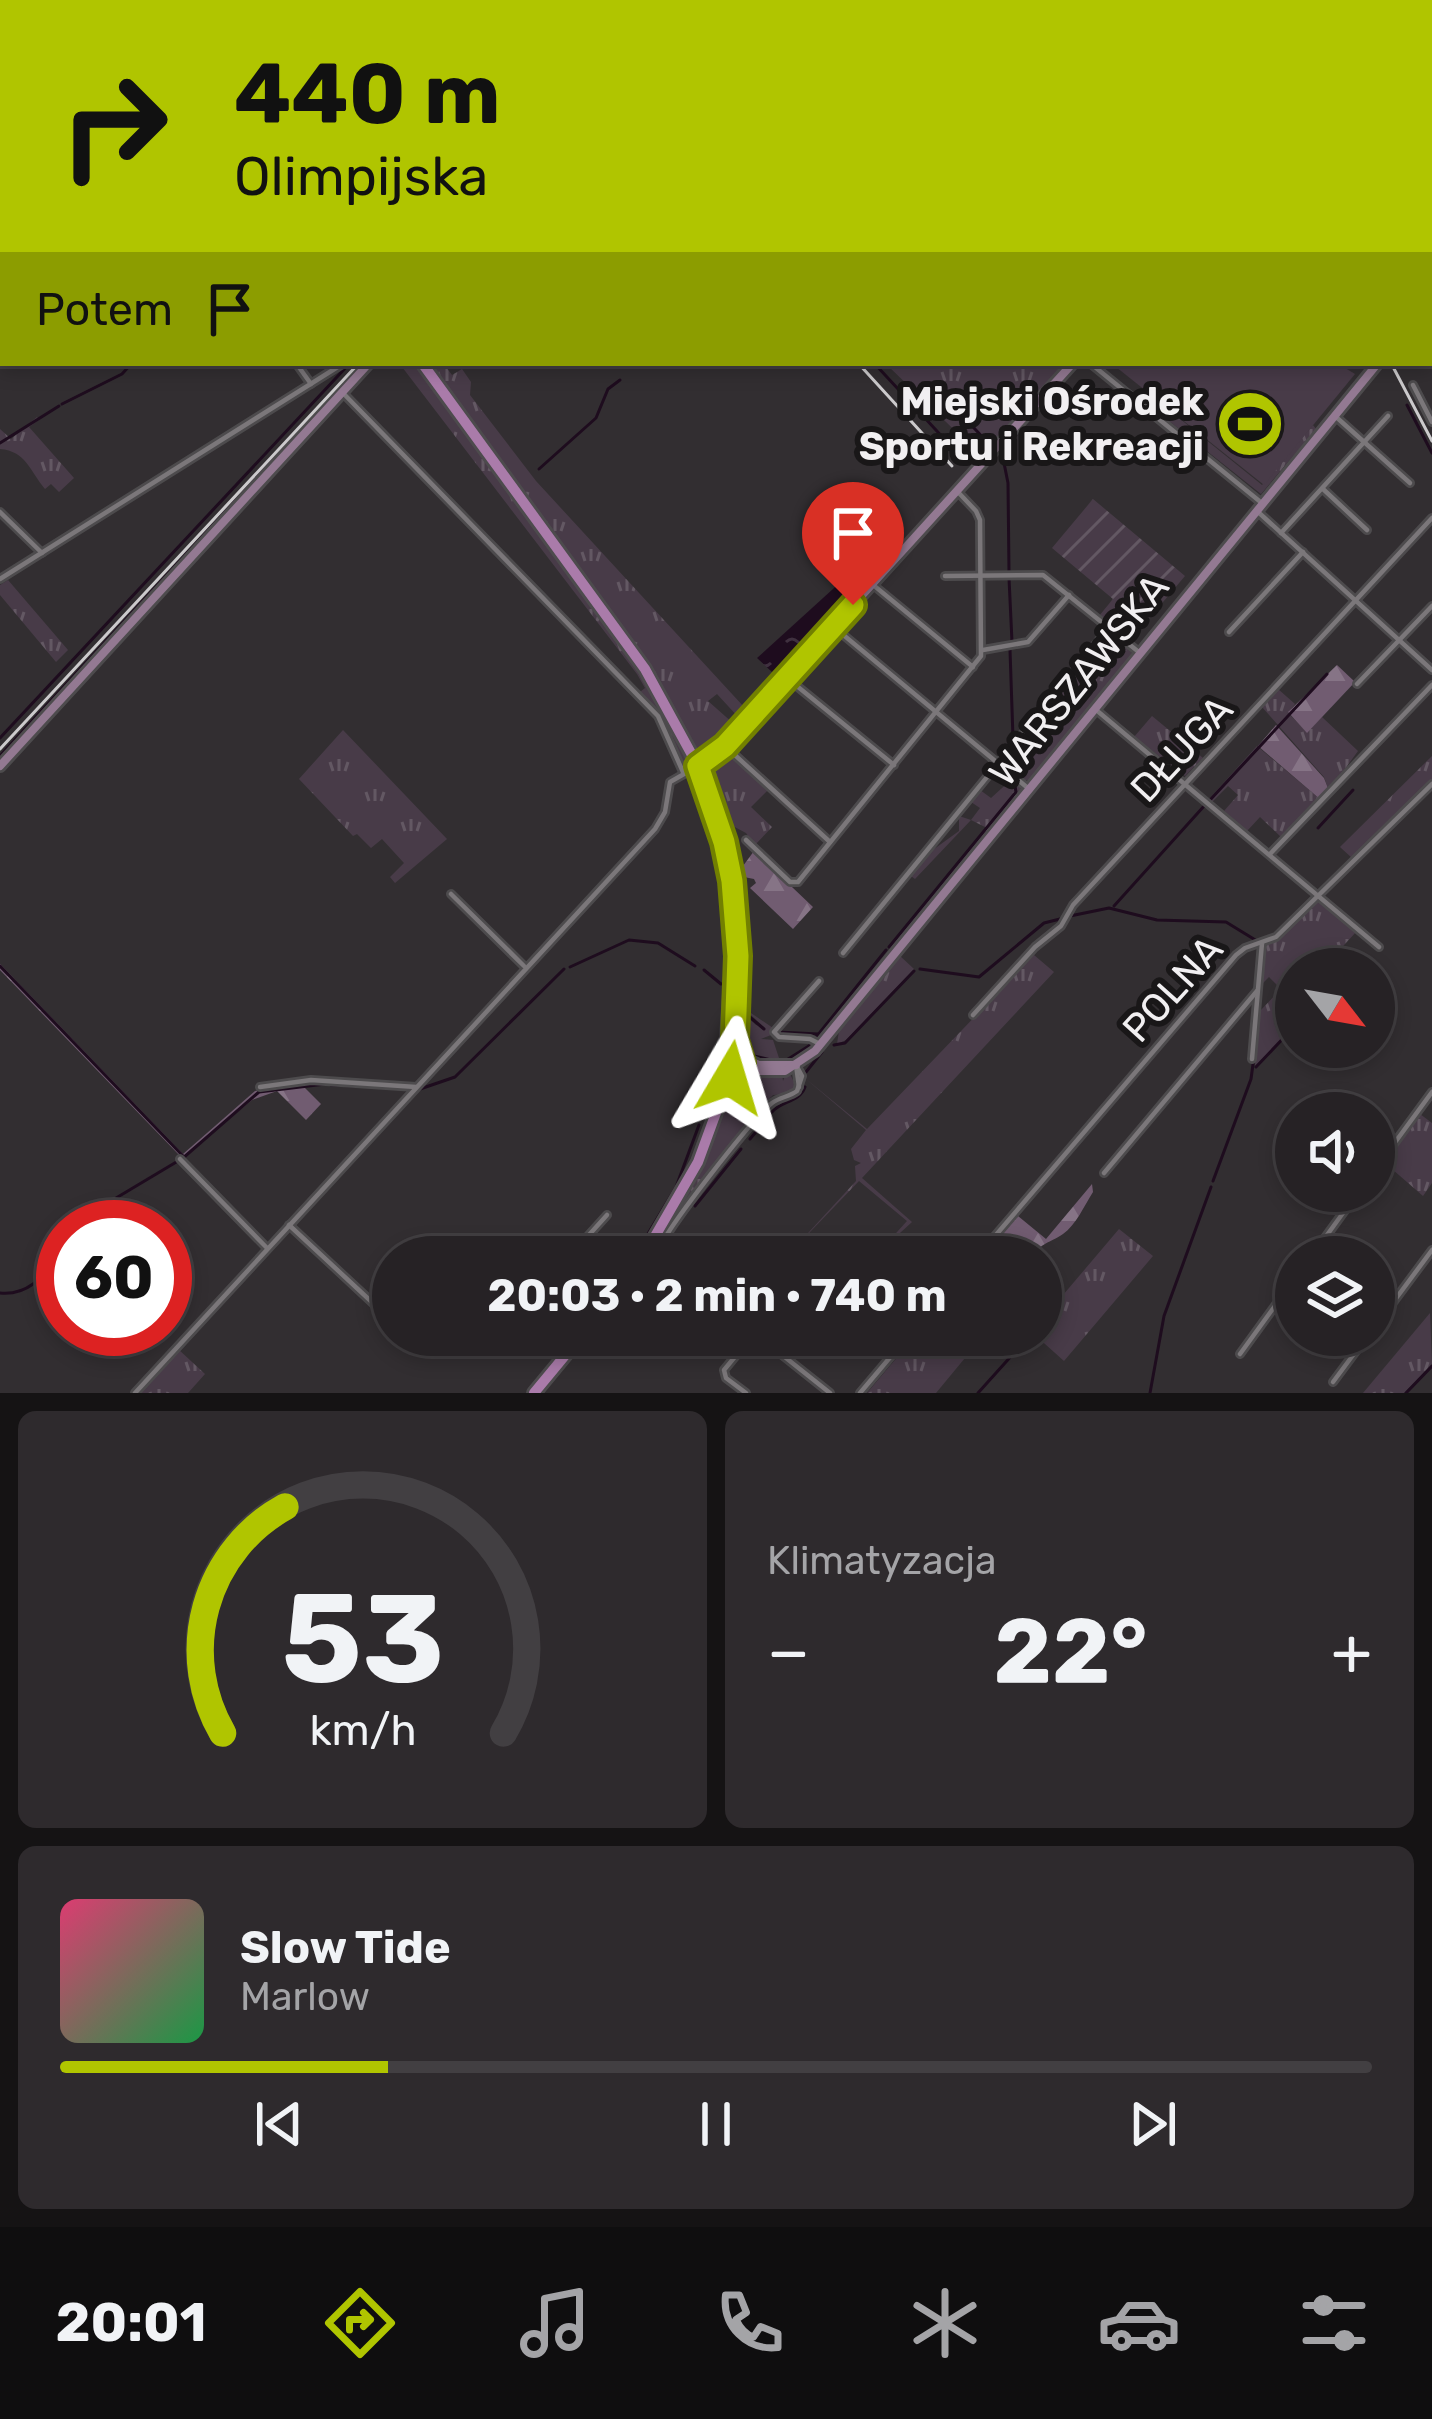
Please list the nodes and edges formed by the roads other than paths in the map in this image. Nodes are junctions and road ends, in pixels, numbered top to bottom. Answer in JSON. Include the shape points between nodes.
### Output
{"nodes":[{"id":1,"x":298,"y":366,"type":"edge"},
{"id":2,"x":339,"y":366,"type":"edge"},
{"id":3,"x":366,"y":366,"type":"edge"},
{"id":4,"x":424,"y":366,"type":"edge"},
{"id":5,"x":1070,"y":366,"type":"edge"},
{"id":6,"x":1094,"y":366,"type":"edge"},
{"id":7,"x":1376,"y":366,"type":"edge"},
{"id":8,"x":311,"y":384,"type":"junction"},
{"id":9,"x":1413,"y":386,"type":"dead end"},
{"id":10,"x":342,"y":392,"type":"junction"},
{"id":11,"x":1430,"y":411,"type":"edge"},
{"id":12,"x":1335,"y":416,"type":"junction"},
{"id":13,"x":1388,"y":416,"type":"dead end"},
{"id":14,"x":1432,"y":422,"type":"edge"},
{"id":15,"x":1365,"y":443,"type":"junction"},
{"id":16,"x":1410,"y":483,"type":"dead end"},
{"id":17,"x":1324,"y":489,"type":"junction"},
{"id":18,"x":957,"y":491,"type":"junction"},
{"id":19,"x":1260,"y":508,"type":"junction"},
{"id":20,"x":0,"y":512,"type":"edge"},
{"id":21,"x":1432,"y":518,"type":"edge"},
{"id":22,"x":1367,"y":530,"type":"dead end"},
{"id":23,"x":1281,"y":533,"type":"junction"},
{"id":24,"x":1303,"y":553,"type":"junction"},
{"id":25,"x":42,"y":554,"type":"junction"},
{"id":26,"x":981,"y":575,"type":"junction"},
{"id":27,"x":946,"y":576,"type":"dead end"},
{"id":28,"x":0,"y":579,"type":"edge"},
{"id":29,"x":872,"y":584,"type":"junction"},
{"id":30,"x":1069,"y":595,"type":"junction"},
{"id":31,"x":1356,"y":601,"type":"junction"},
{"id":32,"x":1432,"y":606,"type":"edge"},
{"id":33,"x":833,"y":627,"type":"junction"},
{"id":34,"x":1109,"y":628,"type":"junction"},
{"id":35,"x":1229,"y":632,"type":"dead end"},
{"id":36,"x":1399,"y":640,"type":"junction"},
{"id":37,"x":983,"y":650,"type":"junction"},
{"id":38,"x":1140,"y":653,"type":"junction"},
{"id":39,"x":973,"y":667,"type":"junction"},
{"id":40,"x":1432,"y":670,"type":"edge"},
{"id":41,"x":787,"y":677,"type":"junction"},
{"id":42,"x":1358,"y":684,"type":"dead end"},
{"id":43,"x":1432,"y":685,"type":"edge"},
{"id":44,"x":1094,"y":709,"type":"junction"},
{"id":45,"x":937,"y":712,"type":"junction"},
{"id":46,"x":725,"y":746,"type":"junction"},
{"id":47,"x":999,"y":763,"type":"junction"},
{"id":48,"x":894,"y":765,"type":"junction"},
{"id":49,"x":0,"y":766,"type":"edge"},
{"id":50,"x":698,"y":766,"type":"junction"},
{"id":51,"x":683,"y":772,"type":"junction"},
{"id":52,"x":1432,"y":784,"type":"edge"},
{"id":53,"x":1186,"y":785,"type":"junction"},
{"id":54,"x":1029,"y":789,"type":"junction"},
{"id":55,"x":718,"y":826,"type":"junction"},
{"id":56,"x":746,"y":840,"type":"dead end"},
{"id":57,"x":830,"y":842,"type":"junction"},
{"id":58,"x":1269,"y":855,"type":"junction"},
{"id":59,"x":452,"y":894,"type":"dead end"},
{"id":60,"x":1318,"y":896,"type":"junction"},
{"id":61,"x":1262,"y":943,"type":"junction"},
{"id":62,"x":1379,"y":947,"type":"dead end"},
{"id":63,"x":844,"y":953,"type":"dead end"},
{"id":64,"x":526,"y":968,"type":"junction"},
{"id":65,"x":819,"y":981,"type":"dead end"},
{"id":66,"x":1257,"y":991,"type":"junction"},
{"id":67,"x":973,"y":1015,"type":"dead end"},
{"id":68,"x":823,"y":1040,"type":"junction"},
{"id":69,"x":721,"y":1050,"type":"junction"},
{"id":70,"x":740,"y":1053,"type":"junction"},
{"id":71,"x":1252,"y":1059,"type":"dead end"},
{"id":72,"x":796,"y":1064,"type":"junction"},
{"id":73,"x":785,"y":1071,"type":"junction"},
{"id":74,"x":730,"y":1073,"type":"junction"},
{"id":75,"x":796,"y":1076,"type":"junction"},
{"id":76,"x":416,"y":1087,"type":"junction"},
{"id":77,"x":799,"y":1087,"type":"junction"},
{"id":78,"x":260,"y":1088,"type":"dead end"},
{"id":79,"x":1432,"y":1092,"type":"edge"},
{"id":80,"x":1395,"y":1142,"type":"edge"},
{"id":81,"x":180,"y":1159,"type":"dead end"},
{"id":82,"x":1104,"y":1173,"type":"dead end"},
{"id":83,"x":607,"y":1215,"type":"dead end"},
{"id":84,"x":289,"y":1225,"type":"junction"},
{"id":85,"x":588,"y":1236,"type":"edge"},
{"id":86,"x":656,"y":1236,"type":"edge"},
{"id":87,"x":666,"y":1236,"type":"edge"},
{"id":88,"x":995,"y":1236,"type":"edge"},
{"id":89,"x":267,"y":1248,"type":"junction"},
{"id":90,"x":1432,"y":1250,"type":"edge"},
{"id":91,"x":1395,"y":1300,"type":"edge"},
{"id":92,"x":372,"y":1302,"type":"edge"},
{"id":93,"x":1275,"y":1306,"type":"edge"},
{"id":94,"x":1240,"y":1354,"type":"dead end"},
{"id":95,"x":565,"y":1356,"type":"edge"},
{"id":96,"x":736,"y":1356,"type":"edge"},
{"id":97,"x":782,"y":1356,"type":"edge"},
{"id":98,"x":892,"y":1356,"type":"edge"},
{"id":99,"x":1352,"y":1356,"type":"edge"},
{"id":100,"x":1333,"y":1382,"type":"dead end"},
{"id":101,"x":135,"y":1393,"type":"edge"},
{"id":102,"x":534,"y":1393,"type":"edge"},
{"id":103,"x":746,"y":1393,"type":"edge"},
{"id":104,"x":830,"y":1393,"type":"edge"},
{"id":105,"x":860,"y":1393,"type":"edge"}],
"edges":[{"from":1,"to":8,"type":"street"},
{"from":2,"to":8,"type":"street"},
{"from":3,"to":10,"type":"street"},
{"from":4,"to":50,"type":"main road","via":[[645,669]]},
{"from":5,"to":18,"type":"street"},
{"from":6,"to":19,"type":"street"},
{"from":7,"to":12,"type":"street","name":"WARSZAWSKA"},
{"from":8,"to":25,"type":"street"},
{"from":9,"to":11,"type":"street"},
{"from":10,"to":49,"type":"street"},
{"from":10,"to":51,"type":"street","via":[[644,700]]},
{"from":11,"to":14,"type":"street"},
{"from":12,"to":15,"type":"street"},
{"from":12,"to":19,"type":"street","name":"WARSZAWSKA"},
{"from":13,"to":15,"type":"street"},
{"from":15,"to":16,"type":"street"},
{"from":15,"to":17,"type":"street"},
{"from":17,"to":22,"type":"street"},
{"from":17,"to":23,"type":"street"},
{"from":18,"to":26,"type":"street","via":[[978,515]]},
{"from":18,"to":29,"type":"street"},
{"from":19,"to":23,"type":"street"},
{"from":19,"to":38,"type":"street","name":"WARSZAWSKA"},
{"from":20,"to":25,"type":"street"},
{"from":21,"to":31,"type":"street","name":"DŁUGA"},
{"from":23,"to":24,"type":"street"},
{"from":24,"to":31,"type":"street"},
{"from":24,"to":35,"type":"street"},
{"from":25,"to":28,"type":"street"},
{"from":26,"to":27,"type":"street"},
{"from":26,"to":30,"type":"street","via":[[1039,573]]},
{"from":26,"to":37,"type":"street"},
{"from":29,"to":33,"type":"street"},
{"from":29,"to":39,"type":"street"},
{"from":30,"to":34,"type":"street"},
{"from":30,"to":37,"type":"street","via":[[1028,642]]},
{"from":31,"to":36,"type":"street"},
{"from":31,"to":53,"type":"street","name":"DŁUGA"},
{"from":32,"to":36,"type":"street"},
{"from":33,"to":41,"type":"street"},
{"from":33,"to":45,"type":"street"},
{"from":34,"to":38,"type":"street"},
{"from":34,"to":47,"type":"street"},
{"from":36,"to":40,"type":"street"},
{"from":36,"to":42,"type":"street"},
{"from":37,"to":39,"type":"street"},
{"from":38,"to":44,"type":"street","name":"WARSZAWSKA"},
{"from":39,"to":45,"type":"street"},
{"from":41,"to":46,"type":"street"},
{"from":41,"to":48,"type":"street"},
{"from":43,"to":58,"type":"street"},
{"from":44,"to":53,"type":"street"},
{"from":44,"to":54,"type":"street","name":"WARSZAWSKA"},
{"from":45,"to":47,"type":"street"},
{"from":45,"to":48,"type":"street"},
{"from":46,"to":50,"type":"street"},
{"from":46,"to":57,"type":"street"},
{"from":47,"to":54,"type":"street"},
{"from":47,"to":63,"type":"street"},
{"from":48,"to":57,"type":"street"},
{"from":50,"to":51,"type":"street"},
{"from":50,"to":55,"type":"main road"},
{"from":51,"to":64,"type":"street","via":[[670,782],[655,830]]},
{"from":52,"to":60,"type":"street","name":"POLNA"},
{"from":53,"to":58,"type":"street"},
{"from":53,"to":67,"type":"street","name":"DŁUGA"},
{"from":54,"to":68,"type":"street","name":"WARSZAWSKA"},
{"from":55,"to":69,"type":"main road","via":[[732,970]]},
{"from":55,"to":70,"type":"main road","via":[[736,916]]},
{"from":56,"to":57,"type":"street","via":[[794,884]]},
{"from":58,"to":60,"type":"street"},
{"from":59,"to":64,"type":"street"},
{"from":60,"to":61,"type":"street","name":"POLNA"},
{"from":60,"to":62,"type":"street"},
{"from":61,"to":66,"type":"street"},
{"from":61,"to":88,"type":"street","name":"POLNA","via":[[1236,955]]},
{"from":64,"to":76,"type":"street"},
{"from":65,"to":68,"type":"street","via":[[774,1032]]},
{"from":66,"to":71,"type":"street"},
{"from":66,"to":82,"type":"street"},
{"from":68,"to":72,"type":"street","name":"WARSZAWSKA"},
{"from":69,"to":70,"type":"main road"},
{"from":69,"to":74,"type":"main road","via":[[715,1060]]},
{"from":70,"to":72,"type":"street","via":[[759,1065]]},
{"from":70,"to":74,"type":"main road"},
{"from":72,"to":73,"type":"street","name":"WARSZAWSKA"},
{"from":72,"to":75,"type":"street"},
{"from":72,"to":77,"type":"street"},
{"from":73,"to":74,"type":"street"},
{"from":73,"to":75,"type":"street"},
{"from":74,"to":86,"type":"main road","via":[[698,1162]]},
{"from":75,"to":77,"type":"street"},
{"from":76,"to":78,"type":"street","via":[[310,1080]]},
{"from":76,"to":84,"type":"street"},
{"from":77,"to":87,"type":"street","via":[[772,1103]]},
{"from":79,"to":80,"type":"street"},
{"from":81,"to":89,"type":"street"},
{"from":83,"to":85,"type":"street"},
{"from":84,"to":89,"type":"street"},
{"from":84,"to":92,"type":"street"},
{"from":89,"to":101,"type":"street"},
{"from":90,"to":91,"type":"street"},
{"from":93,"to":94,"type":"street"},
{"from":95,"to":102,"type":"main road"},
{"from":96,"to":103,"type":"street","via":[[726,1378]]},
{"from":97,"to":104,"type":"street"},
{"from":98,"to":105,"type":"street"},
{"from":99,"to":100,"type":"street"}]}
